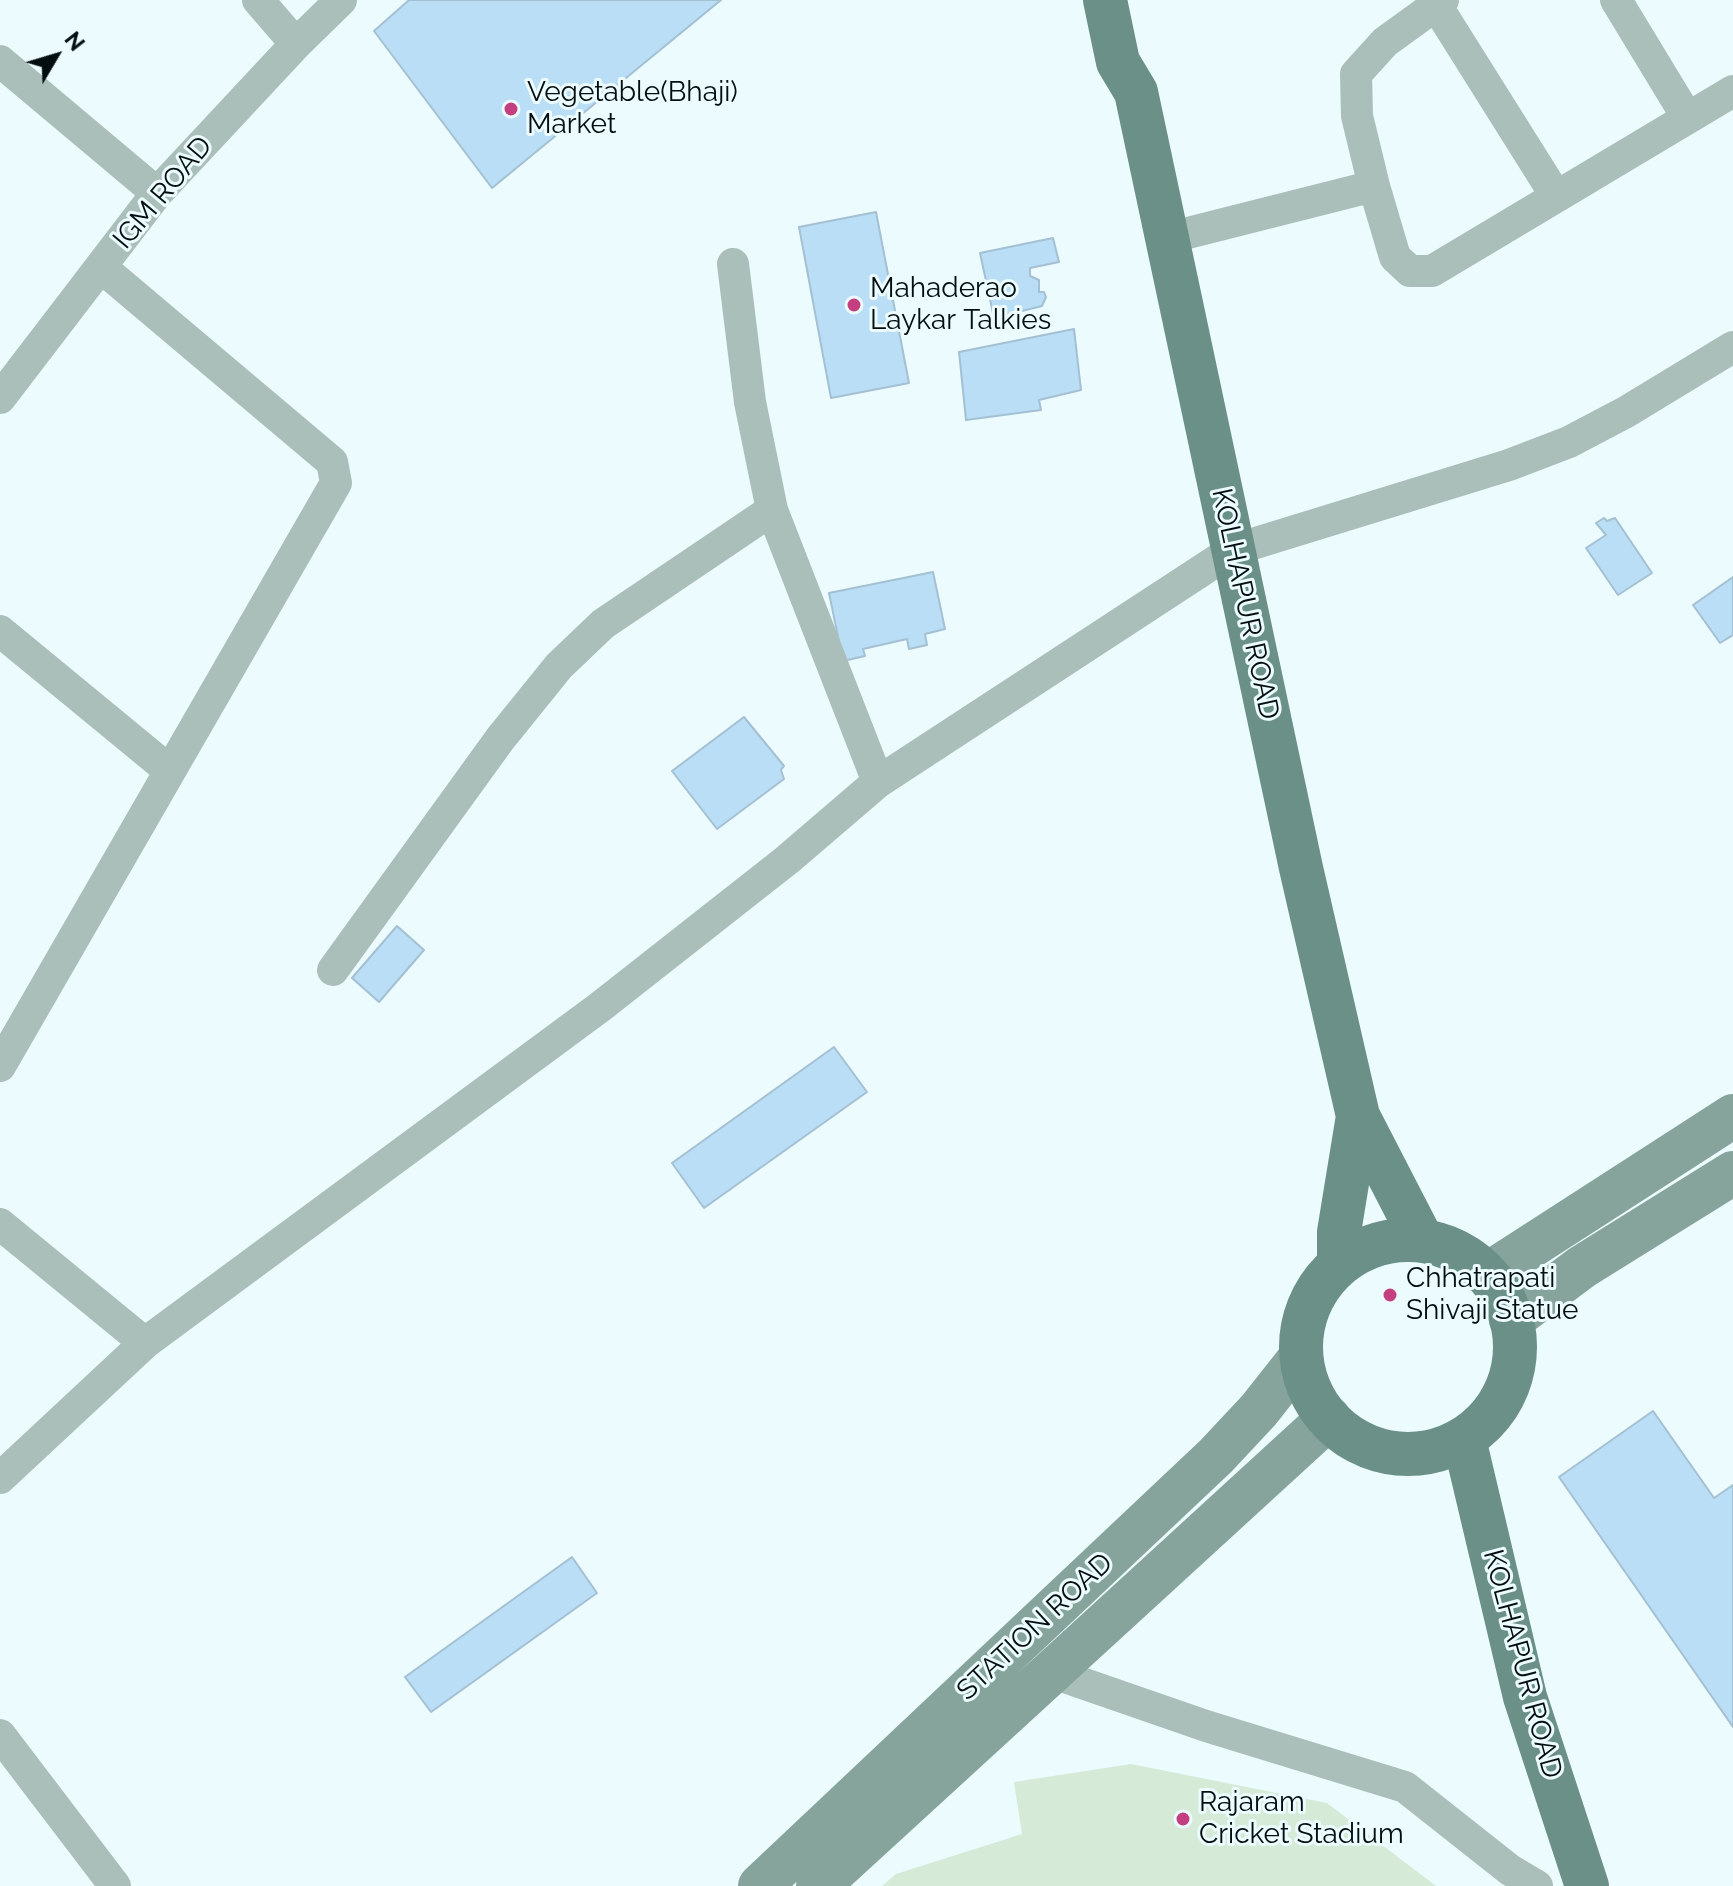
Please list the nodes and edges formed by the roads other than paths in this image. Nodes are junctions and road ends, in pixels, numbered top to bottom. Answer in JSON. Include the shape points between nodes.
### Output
{"nodes":[{"id":1,"x":258,"y":0,"type":"edge"},
{"id":2,"x":341,"y":0,"type":"edge"},
{"id":3,"x":1105,"y":0,"type":"edge"},
{"id":4,"x":1135,"y":0,"type":"edge"},
{"id":5,"x":1616,"y":0,"type":"edge"},
{"id":6,"x":1440,"y":2,"type":"edge"},
{"id":7,"x":296,"y":44,"type":"junction"},
{"id":8,"x":0,"y":61,"type":"edge"},
{"id":9,"x":1733,"y":91,"type":"edge"},
{"id":10,"x":1136,"y":92,"type":"junction"},
{"id":11,"x":1687,"y":117,"type":"junction"},
{"id":12,"x":1374,"y":186,"type":"junction"},
{"id":13,"x":157,"y":193,"type":"junction"},
{"id":14,"x":1556,"y":196,"type":"junction"},
{"id":15,"x":1168,"y":238,"type":"junction"},
{"id":16,"x":733,"y":264,"type":"dead end"},
{"id":17,"x":102,"y":268,"type":"junction"},
{"id":18,"x":1733,"y":347,"type":"edge"},
{"id":19,"x":0,"y":398,"type":"edge"},
{"id":20,"x":772,"y":510,"type":"junction"},
{"id":21,"x":1233,"y":550,"type":"junction"},
{"id":22,"x":0,"y":631,"type":"edge"},
{"id":23,"x":170,"y":771,"type":"junction"},
{"id":24,"x":878,"y":782,"type":"junction"},
{"id":25,"x":333,"y":970,"type":"dead end"},
{"id":26,"x":0,"y":1066,"type":"edge"},
{"id":27,"x":1358,"y":1116,"type":"junction"},
{"id":28,"x":1733,"y":1116,"type":"edge"},
{"id":29,"x":1733,"y":1173,"type":"edge"},
{"id":30,"x":0,"y":1224,"type":"edge"},
{"id":31,"x":1422,"y":1240,"type":"junction"},
{"id":32,"x":1339,"y":1264,"type":"junction"},
{"id":33,"x":1488,"y":1274,"type":"junction"},
{"id":34,"x":1511,"y":1320,"type":"junction"},
{"id":35,"x":145,"y":1343,"type":"junction"},
{"id":36,"x":1300,"y":1358,"type":"junction"},
{"id":37,"x":1329,"y":1418,"type":"junction"},
{"id":38,"x":1464,"y":1439,"type":"junction"},
{"id":39,"x":0,"y":1478,"type":"edge"},
{"id":40,"x":1050,"y":1672,"type":"junction"},
{"id":41,"x":0,"y":1735,"type":"edge"},
{"id":42,"x":115,"y":1886,"type":"edge"},
{"id":43,"x":760,"y":1886,"type":"edge"},
{"id":44,"x":818,"y":1886,"type":"edge"},
{"id":45,"x":1537,"y":1886,"type":"edge"},
{"id":46,"x":1587,"y":1886,"type":"edge"}],
"edges":[{"from":1,"to":7,"type":"street"},
{"from":2,"to":7,"type":"street","name":"IGM ROAD"},
{"from":3,"to":10,"type":"main road","name":"KOLHAPUR ROAD","via":[[1118,62]]},
{"from":4,"to":10,"type":"main road","name":"KOLHAPUR ROAD","via":[[1146,61]]},
{"from":5,"to":11,"type":"street"},
{"from":6,"to":12,"type":"street","via":[[1385,42],[1356,74],[1357,116]]},
{"from":6,"to":14,"type":"street"},
{"from":7,"to":13,"type":"street","name":"IGM ROAD"},
{"from":8,"to":13,"type":"street"},
{"from":9,"to":11,"type":"street"},
{"from":10,"to":15,"type":"main road","name":"KOLHAPUR ROAD"},
{"from":11,"to":14,"type":"street"},
{"from":12,"to":14,"type":"street","via":[[1395,257],[1410,271],[1432,271]]},
{"from":12,"to":15,"type":"street"},
{"from":13,"to":17,"type":"street","name":"IGM ROAD"},
{"from":15,"to":21,"type":"main road","name":"KOLHAPUR ROAD"},
{"from":16,"to":20,"type":"street","via":[[750,402]]},
{"from":17,"to":19,"type":"street","name":"IGM ROAD"},
{"from":17,"to":23,"type":"street","via":[[332,462],[336,483]]},
{"from":18,"to":21,"type":"street","via":[[1569,442]]},
{"from":20,"to":24,"type":"street"},
{"from":20,"to":25,"type":"street","via":[[603,624],[559,666]]},
{"from":21,"to":24,"type":"street"},
{"from":21,"to":27,"type":"main road","name":"KOLHAPUR ROAD"},
{"from":22,"to":23,"type":"street"},
{"from":23,"to":26,"type":"street"},
{"from":24,"to":35,"type":"street","via":[[600,1007]]},
{"from":27,"to":31,"type":"main road","name":"KOLHAPUR ROAD"},
{"from":27,"to":32,"type":"main road","name":"KOLHAPUR ROAD","via":[[1339,1232]]},
{"from":28,"to":33,"type":"main road"},
{"from":29,"to":34,"type":"main road","via":[[1582,1267]]},
{"from":30,"to":35,"type":"street"},
{"from":31,"to":32,"type":"main road","via":[[1396,1238]]},
{"from":31,"to":33,"type":"main road"},
{"from":32,"to":36,"type":"main road","via":[[1316,1290],[1302,1323]]},
{"from":33,"to":34,"type":"main road"},
{"from":34,"to":38,"type":"main road","via":[[1515,1355],[1507,1390],[1488,1420]]},
{"from":35,"to":39,"type":"street"},
{"from":36,"to":37,"type":"main road","via":[[1310,1393]]},
{"from":36,"to":43,"type":"main road","name":"STATION ROAD","via":[[1216,1456]]},
{"from":37,"to":38,"type":"main road","via":[[1358,1443],[1391,1454],[1427,1454]]},
{"from":37,"to":40,"type":"main road","name":"STATION ROAD"},
{"from":38,"to":46,"type":"main road","name":"KOLHAPUR ROAD","via":[[1525,1697]]},
{"from":40,"to":44,"type":"main road","name":"STATION ROAD"},
{"from":40,"to":45,"type":"street","via":[[1405,1787]]},
{"from":41,"to":42,"type":"street"}]}
